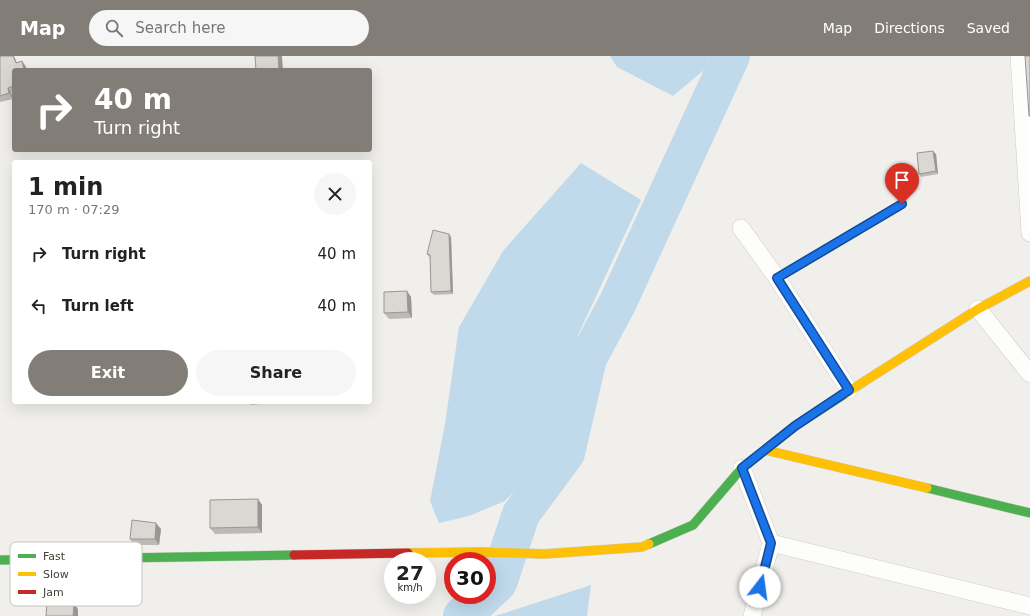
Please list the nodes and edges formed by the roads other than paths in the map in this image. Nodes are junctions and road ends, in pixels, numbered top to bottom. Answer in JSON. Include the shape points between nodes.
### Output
{"nodes":[{"id":1,"x":1019,"y":56,"type":"edge"},
{"id":2,"x":902,"y":204,"type":"dead end"},
{"id":3,"x":741,"y":228,"type":"dead end"},
{"id":4,"x":1030,"y":233,"type":"edge"},
{"id":5,"x":777,"y":278,"type":"junction"},
{"id":6,"x":1030,"y":281,"type":"edge"},
{"id":7,"x":978,"y":309,"type":"junction"},
{"id":8,"x":1030,"y":374,"type":"edge"},
{"id":9,"x":849,"y":390,"type":"junction"},
{"id":10,"x":765,"y":450,"type":"junction"},
{"id":11,"x":742,"y":468,"type":"junction"},
{"id":12,"x":1030,"y":513,"type":"edge"},
{"id":13,"x":771,"y":543,"type":"junction"},
{"id":14,"x":142,"y":558,"type":"edge"},
{"id":15,"x":0,"y":560,"type":"edge"},
{"id":16,"x":10,"y":560,"type":"edge"},
{"id":17,"x":1030,"y":606,"type":"edge"},
{"id":18,"x":752,"y":616,"type":"edge"}],
"edges":[{"from":1,"to":4,"type":"street"},
{"from":2,"to":5,"type":"lane"},
{"from":3,"to":5,"type":"street"},
{"from":5,"to":9,"type":"street"},
{"from":6,"to":7,"type":"street"},
{"from":7,"to":8,"type":"street"},
{"from":7,"to":9,"type":"street"},
{"from":9,"to":10,"type":"street","via":[[795,426]]},
{"from":10,"to":11,"type":"street"},
{"from":10,"to":12,"type":"street"},
{"from":11,"to":13,"type":"street"},
{"from":11,"to":14,"type":"street","via":[[693,525],[642,547],[544,554],[480,552]]},
{"from":13,"to":17,"type":"street"},
{"from":13,"to":18,"type":"street"},
{"from":15,"to":16,"type":"street"}]}
